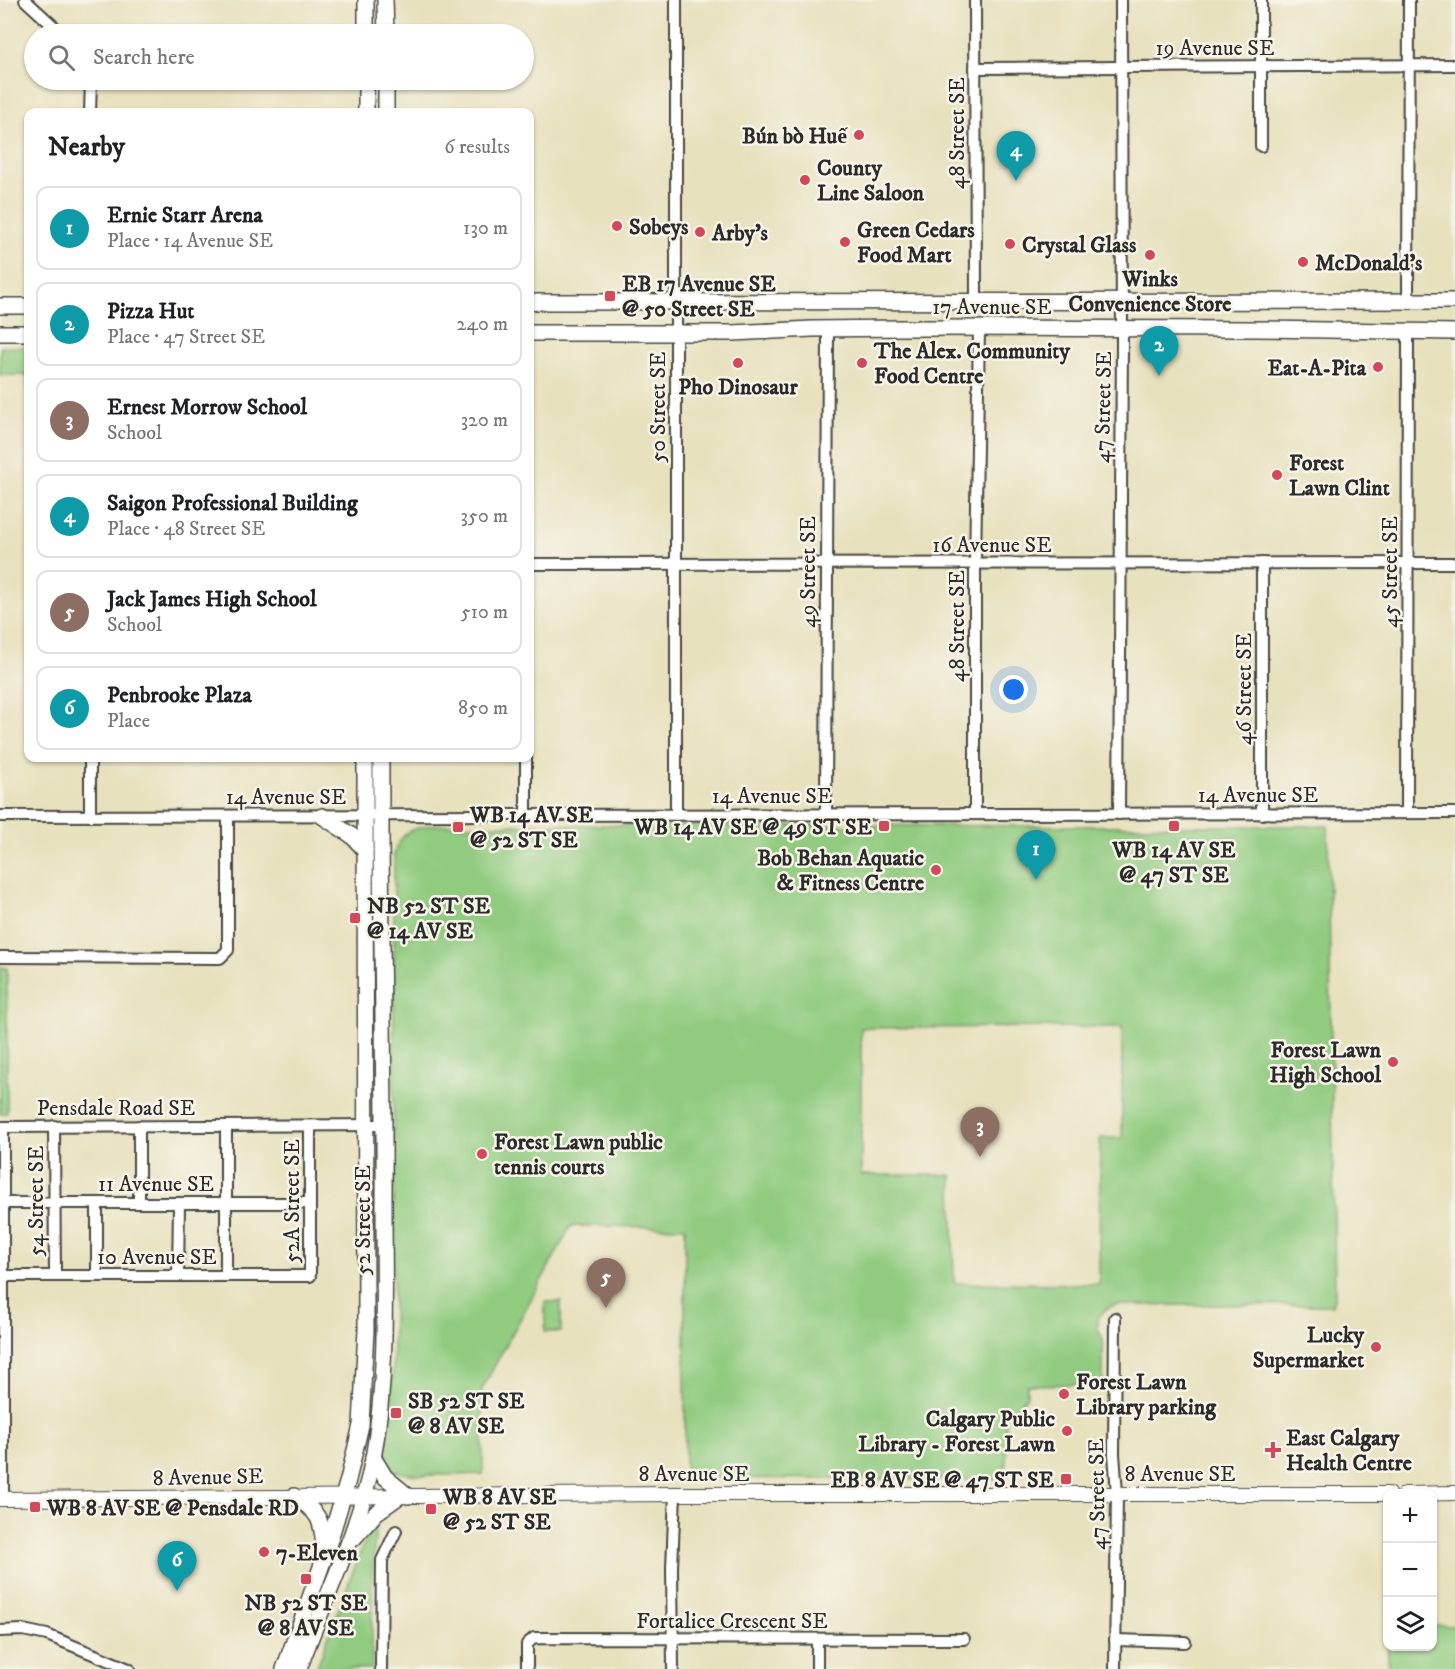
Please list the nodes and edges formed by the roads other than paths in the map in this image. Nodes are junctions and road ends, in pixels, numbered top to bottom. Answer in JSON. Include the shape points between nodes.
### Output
{"nodes":[{"id":1,"x":25,"y":0,"type":"edge"},
{"id":2,"x":366,"y":0,"type":"edge"},
{"id":3,"x":385,"y":0,"type":"edge"},
{"id":4,"x":676,"y":0,"type":"edge"},
{"id":5,"x":975,"y":0,"type":"edge"},
{"id":6,"x":1121,"y":0,"type":"edge"},
{"id":7,"x":1261,"y":0,"type":"edge"},
{"id":8,"x":1409,"y":0,"type":"edge"},
{"id":9,"x":51,"y":24,"type":"edge"},
{"id":10,"x":366,"y":24,"type":"edge"},
{"id":11,"x":386,"y":24,"type":"edge"},
{"id":12,"x":1455,"y":65,"type":"edge"},
{"id":13,"x":1262,"y":66,"type":"junction"},
{"id":14,"x":1409,"y":66,"type":"junction"},
{"id":15,"x":1120,"y":67,"type":"junction"},
{"id":16,"x":975,"y":68,"type":"junction"},
{"id":17,"x":91,"y":90,"type":"edge"},
{"id":18,"x":366,"y":90,"type":"edge"},
{"id":19,"x":386,"y":90,"type":"edge"},
{"id":20,"x":90,"y":108,"type":"edge"},
{"id":21,"x":366,"y":108,"type":"edge"},
{"id":22,"x":386,"y":108,"type":"edge"},
{"id":23,"x":1261,"y":146,"type":"dead end"},
{"id":24,"x":976,"y":301,"type":"junction"},
{"id":25,"x":1121,"y":301,"type":"junction"},
{"id":26,"x":1408,"y":301,"type":"junction"},
{"id":27,"x":1455,"y":301,"type":"edge"},
{"id":28,"x":534,"y":302,"type":"edge"},
{"id":29,"x":676,"y":303,"type":"junction"},
{"id":30,"x":0,"y":306,"type":"edge"},
{"id":31,"x":24,"y":306,"type":"edge"},
{"id":32,"x":828,"y":329,"type":"junction"},
{"id":33,"x":979,"y":329,"type":"junction"},
{"id":34,"x":1122,"y":329,"type":"junction"},
{"id":35,"x":1408,"y":332,"type":"junction"},
{"id":36,"x":1455,"y":332,"type":"edge"},
{"id":37,"x":0,"y":333,"type":"edge"},
{"id":38,"x":24,"y":333,"type":"edge"},
{"id":39,"x":534,"y":333,"type":"edge"},
{"id":40,"x":677,"y":333,"type":"junction"},
{"id":41,"x":1408,"y":563,"type":"junction"},
{"id":42,"x":1455,"y":563,"type":"edge"},
{"id":43,"x":534,"y":564,"type":"edge"},
{"id":44,"x":676,"y":564,"type":"junction"},
{"id":45,"x":826,"y":564,"type":"junction"},
{"id":46,"x":975,"y":564,"type":"junction"},
{"id":47,"x":1119,"y":564,"type":"junction"},
{"id":48,"x":1262,"y":564,"type":"junction"},
{"id":49,"x":90,"y":762,"type":"edge"},
{"id":50,"x":366,"y":762,"type":"edge"},
{"id":51,"x":380,"y":762,"type":"edge"},
{"id":52,"x":526,"y":762,"type":"edge"},
{"id":53,"x":1407,"y":813,"type":"junction"},
{"id":54,"x":1455,"y":813,"type":"edge"},
{"id":55,"x":975,"y":814,"type":"junction"},
{"id":56,"x":1119,"y":814,"type":"junction"},
{"id":57,"x":1262,"y":814,"type":"junction"},
{"id":58,"x":526,"y":815,"type":"junction"},
{"id":59,"x":676,"y":815,"type":"junction"},
{"id":60,"x":826,"y":815,"type":"junction"},
{"id":61,"x":0,"y":816,"type":"edge"},
{"id":62,"x":90,"y":816,"type":"junction"},
{"id":63,"x":228,"y":816,"type":"junction"},
{"id":64,"x":322,"y":816,"type":"junction"},
{"id":65,"x":373,"y":816,"type":"junction"},
{"id":66,"x":365,"y":850,"type":"junction"},
{"id":67,"x":0,"y":957,"type":"edge"},
{"id":68,"x":366,"y":1125,"type":"junction"},
{"id":69,"x":384,"y":1125,"type":"junction"},
{"id":70,"x":54,"y":1126,"type":"junction"},
{"id":71,"x":139,"y":1126,"type":"junction"},
{"id":72,"x":226,"y":1126,"type":"junction"},
{"id":73,"x":310,"y":1126,"type":"junction"},
{"id":74,"x":3,"y":1203,"type":"junction"},
{"id":75,"x":55,"y":1203,"type":"junction"},
{"id":76,"x":97,"y":1203,"type":"junction"},
{"id":77,"x":140,"y":1203,"type":"junction"},
{"id":78,"x":178,"y":1203,"type":"junction"},
{"id":79,"x":226,"y":1203,"type":"junction"},
{"id":80,"x":310,"y":1203,"type":"junction"},
{"id":81,"x":2,"y":1238,"type":"edge"},
{"id":82,"x":3,"y":1276,"type":"junction"},
{"id":83,"x":55,"y":1276,"type":"junction"},
{"id":84,"x":97,"y":1276,"type":"junction"},
{"id":85,"x":178,"y":1276,"type":"junction"},
{"id":86,"x":226,"y":1276,"type":"junction"},
{"id":87,"x":310,"y":1276,"type":"joint"},
{"id":88,"x":1115,"y":1318,"type":"dead end"},
{"id":89,"x":2,"y":1361,"type":"edge"},
{"id":90,"x":373,"y":1457,"type":"junction"},
{"id":91,"x":1117,"y":1493,"type":"junction"},
{"id":92,"x":1437,"y":1493,"type":"edge"},
{"id":93,"x":1455,"y":1493,"type":"edge"},
{"id":94,"x":675,"y":1494,"type":"junction"},
{"id":95,"x":1383,"y":1494,"type":"edge"},
{"id":96,"x":294,"y":1496,"type":"junction"},
{"id":97,"x":344,"y":1496,"type":"junction"},
{"id":98,"x":363,"y":1496,"type":"junction"},
{"id":99,"x":404,"y":1496,"type":"junction"},
{"id":100,"x":2,"y":1499,"type":"edge"},
{"id":101,"x":396,"y":1531,"type":"dead end"},
{"id":102,"x":349,"y":1544,"type":"junction"},
{"id":103,"x":325,"y":1556,"type":"junction"},
{"id":104,"x":0,"y":1630,"type":"edge"},
{"id":105,"x":673,"y":1639,"type":"junction"},
{"id":106,"x":964,"y":1639,"type":"dead end"},
{"id":107,"x":816,"y":1640,"type":"junction"},
{"id":108,"x":1115,"y":1640,"type":"junction"},
{"id":109,"x":1185,"y":1642,"type":"dead end"},
{"id":110,"x":112,"y":1666,"type":"edge"},
{"id":111,"x":129,"y":1669,"type":"edge"},
{"id":112,"x":284,"y":1669,"type":"edge"},
{"id":113,"x":299,"y":1669,"type":"edge"},
{"id":114,"x":381,"y":1669,"type":"edge"},
{"id":115,"x":527,"y":1669,"type":"edge"},
{"id":116,"x":673,"y":1669,"type":"edge"},
{"id":117,"x":817,"y":1669,"type":"edge"},
{"id":118,"x":1115,"y":1669,"type":"edge"}],
"edges":[{"from":1,"to":9,"type":"street"},
{"from":2,"to":10,"type":"main road"},
{"from":3,"to":11,"type":"main road"},
{"from":4,"to":29,"type":"street","name":"50 Street SE"},
{"from":5,"to":16,"type":"street","name":"48 Street SE"},
{"from":6,"to":15,"type":"street","name":"47 Street SE"},
{"from":7,"to":13,"type":"street"},
{"from":8,"to":14,"type":"street"},
{"from":12,"to":14,"type":"street","name":"19 Avenue SE"},
{"from":13,"to":14,"type":"street","name":"19 Avenue SE"},
{"from":13,"to":15,"type":"street","name":"19 Avenue SE"},
{"from":13,"to":23,"type":"street"},
{"from":14,"to":26,"type":"street"},
{"from":15,"to":16,"type":"street","name":"19 Avenue SE"},
{"from":15,"to":25,"type":"street","name":"47 Street SE"},
{"from":16,"to":24,"type":"street","name":"48 Street SE"},
{"from":17,"to":20,"type":"street"},
{"from":18,"to":21,"type":"main road"},
{"from":19,"to":22,"type":"main road"},
{"from":24,"to":25,"type":"main road","name":"17 Avenue SE"},
{"from":24,"to":29,"type":"main road","name":"17 Avenue SE"},
{"from":25,"to":26,"type":"main road","name":"17 Avenue SE"},
{"from":25,"to":34,"type":"street","name":"47 Street SE"},
{"from":26,"to":27,"type":"main road","name":"17 Avenue SE"},
{"from":28,"to":29,"type":"main road","name":"17 Avenue SE"},
{"from":29,"to":40,"type":"street","name":"50 Street SE"},
{"from":30,"to":31,"type":"main road"},
{"from":32,"to":33,"type":"main road","name":"17 Avenue SE"},
{"from":32,"to":40,"type":"main road","name":"17 Avenue SE"},
{"from":32,"to":45,"type":"street","name":"49 Street SE"},
{"from":33,"to":34,"type":"main road","name":"17 Avenue SE"},
{"from":33,"to":46,"type":"street","name":"48 Street SE"},
{"from":34,"to":35,"type":"main road","name":"17 Avenue SE"},
{"from":34,"to":47,"type":"street","name":"47 Street SE"},
{"from":35,"to":36,"type":"main road","name":"17 Avenue SE"},
{"from":35,"to":41,"type":"street","name":"45 Street SE"},
{"from":37,"to":38,"type":"main road"},
{"from":39,"to":40,"type":"main road","name":"17 Avenue SE"},
{"from":40,"to":44,"type":"street","name":"50 Street SE"},
{"from":41,"to":42,"type":"street","name":"16 Avenue SE"},
{"from":41,"to":48,"type":"street","name":"16 Avenue SE"},
{"from":41,"to":53,"type":"street","name":"45 Street SE"},
{"from":43,"to":44,"type":"street","name":"16 Avenue SE"},
{"from":44,"to":45,"type":"street","name":"16 Avenue SE"},
{"from":44,"to":59,"type":"street","name":"50 Street SE"},
{"from":45,"to":46,"type":"street","name":"16 Avenue SE"},
{"from":45,"to":60,"type":"street","name":"49 Street SE"},
{"from":46,"to":47,"type":"street","name":"16 Avenue SE"},
{"from":46,"to":55,"type":"street","name":"48 Street SE"},
{"from":47,"to":48,"type":"street","name":"16 Avenue SE"},
{"from":47,"to":56,"type":"street","name":"47 Street SE"},
{"from":48,"to":57,"type":"street","name":"46 Street SE"},
{"from":49,"to":62,"type":"street"},
{"from":50,"to":65,"type":"main road","name":"52 Street SE"},
{"from":51,"to":65,"type":"main road","name":"52 Street SE"},
{"from":52,"to":58,"type":"street"},
{"from":53,"to":54,"type":"street","name":"14 Avenue SE"},
{"from":53,"to":57,"type":"street","name":"14 Avenue SE"},
{"from":55,"to":56,"type":"street","name":"14 Avenue SE"},
{"from":55,"to":60,"type":"street","name":"14 Avenue SE"},
{"from":56,"to":57,"type":"street","name":"14 Avenue SE"},
{"from":58,"to":59,"type":"street","name":"14 Avenue SE"},
{"from":58,"to":65,"type":"street","name":"14 Avenue SE"},
{"from":59,"to":60,"type":"street","name":"14 Avenue SE"},
{"from":61,"to":62,"type":"street","name":"14 Avenue SE"},
{"from":62,"to":63,"type":"street","name":"14 Avenue SE"},
{"from":63,"to":64,"type":"street","name":"14 Avenue SE"},
{"from":63,"to":67,"type":"street","via":[[228,950],[220,958]]},
{"from":64,"to":65,"type":"street","name":"14 Avenue SE"},
{"from":64,"to":66,"type":"main road","via":[[351,835]]},
{"from":65,"to":66,"type":"main road","name":"52 Street SE"},
{"from":65,"to":69,"type":"main road","name":"52 Street SE"},
{"from":66,"to":68,"type":"main road","name":"52 Street SE"},
{"from":68,"to":69,"type":"street","name":"Pensdale Road SE"},
{"from":68,"to":73,"type":"street","name":"Pensdale Road SE"},
{"from":68,"to":97,"type":"main road","name":"52 Street SE","via":[[364,1391],[361,1425]]},
{"from":69,"to":90,"type":"main road","name":"52 Street SE","via":[[384,1345]]},
{"from":70,"to":71,"type":"street","name":"Pensdale Road SE"},
{"from":70,"to":74,"type":"street","name":"Pensdale Road SE","via":[[3,1126]]},
{"from":70,"to":75,"type":"street","name":"54 Street SE"},
{"from":71,"to":72,"type":"street","name":"Pensdale Road SE"},
{"from":71,"to":77,"type":"street"},
{"from":72,"to":73,"type":"street","name":"Pensdale Road SE"},
{"from":72,"to":79,"type":"street"},
{"from":73,"to":80,"type":"street","name":"52A Street SE"},
{"from":74,"to":75,"type":"street","name":"11 Avenue SE"},
{"from":74,"to":81,"type":"street","name":"Pensdale Road SE"},
{"from":75,"to":76,"type":"street","name":"11 Avenue SE"},
{"from":75,"to":83,"type":"street","name":"54 Street SE"},
{"from":76,"to":77,"type":"street","name":"11 Avenue SE"},
{"from":76,"to":84,"type":"street"},
{"from":77,"to":78,"type":"street","name":"11 Avenue SE"},
{"from":78,"to":79,"type":"street","name":"11 Avenue SE"},
{"from":78,"to":85,"type":"street"},
{"from":79,"to":80,"type":"street","name":"11 Avenue SE"},
{"from":79,"to":86,"type":"street"},
{"from":80,"to":87,"type":"street","name":"52A Street SE"},
{"from":81,"to":82,"type":"street","name":"Pensdale Road SE"},
{"from":82,"to":83,"type":"street","name":"10 Avenue SE"},
{"from":82,"to":89,"type":"street","name":"Pensdale Road SE"},
{"from":83,"to":84,"type":"street","name":"10 Avenue SE"},
{"from":84,"to":85,"type":"street","name":"10 Avenue SE"},
{"from":85,"to":86,"type":"street","name":"10 Avenue SE"},
{"from":86,"to":87,"type":"street","name":"10 Avenue SE"},
{"from":88,"to":91,"type":"street","name":"47 Street SE"},
{"from":89,"to":100,"type":"street","name":"Pensdale Road SE"},
{"from":90,"to":98,"type":"main road","name":"52 Street SE"},
{"from":90,"to":99,"type":"main road","via":[[385,1477]]},
{"from":91,"to":94,"type":"street","name":"8 Avenue SE"},
{"from":91,"to":95,"type":"street","name":"8 Avenue SE"},
{"from":91,"to":108,"type":"street","name":"47 Street SE"},
{"from":92,"to":93,"type":"street"},
{"from":94,"to":99,"type":"street","name":"8 Avenue SE"},
{"from":94,"to":105,"type":"street"},
{"from":96,"to":97,"type":"street","name":"8 Avenue SE"},
{"from":96,"to":100,"type":"street","name":"8 Avenue SE"},
{"from":96,"to":103,"type":"main road","via":[[318,1516]]},
{"from":97,"to":98,"type":"street","name":"8 Avenue SE"},
{"from":97,"to":103,"type":"main road","name":"52 Street SE"},
{"from":98,"to":99,"type":"street","name":"8 Avenue SE"},
{"from":98,"to":102,"type":"main road","name":"52 Street SE"},
{"from":99,"to":102,"type":"main road","via":[[376,1513]]},
{"from":101,"to":114,"type":"street","via":[[382,1560]]},
{"from":102,"to":113,"type":"main road","name":"52 Street SE"},
{"from":103,"to":112,"type":"main road","name":"52 Street SE"},
{"from":104,"to":110,"type":"street","via":[[48,1635]]},
{"from":105,"to":107,"type":"street","name":"Fortalice Crescent SE"},
{"from":105,"to":115,"type":"street","name":"Fortalice Crescent SE","via":[[534,1638],[527,1644]]},
{"from":105,"to":116,"type":"street"},
{"from":106,"to":107,"type":"street","name":"Fortalice Crescent SE"},
{"from":107,"to":117,"type":"street"},
{"from":108,"to":109,"type":"street"},
{"from":108,"to":118,"type":"street","name":"47 Street SE"},
{"from":110,"to":111,"type":"street"}]}
